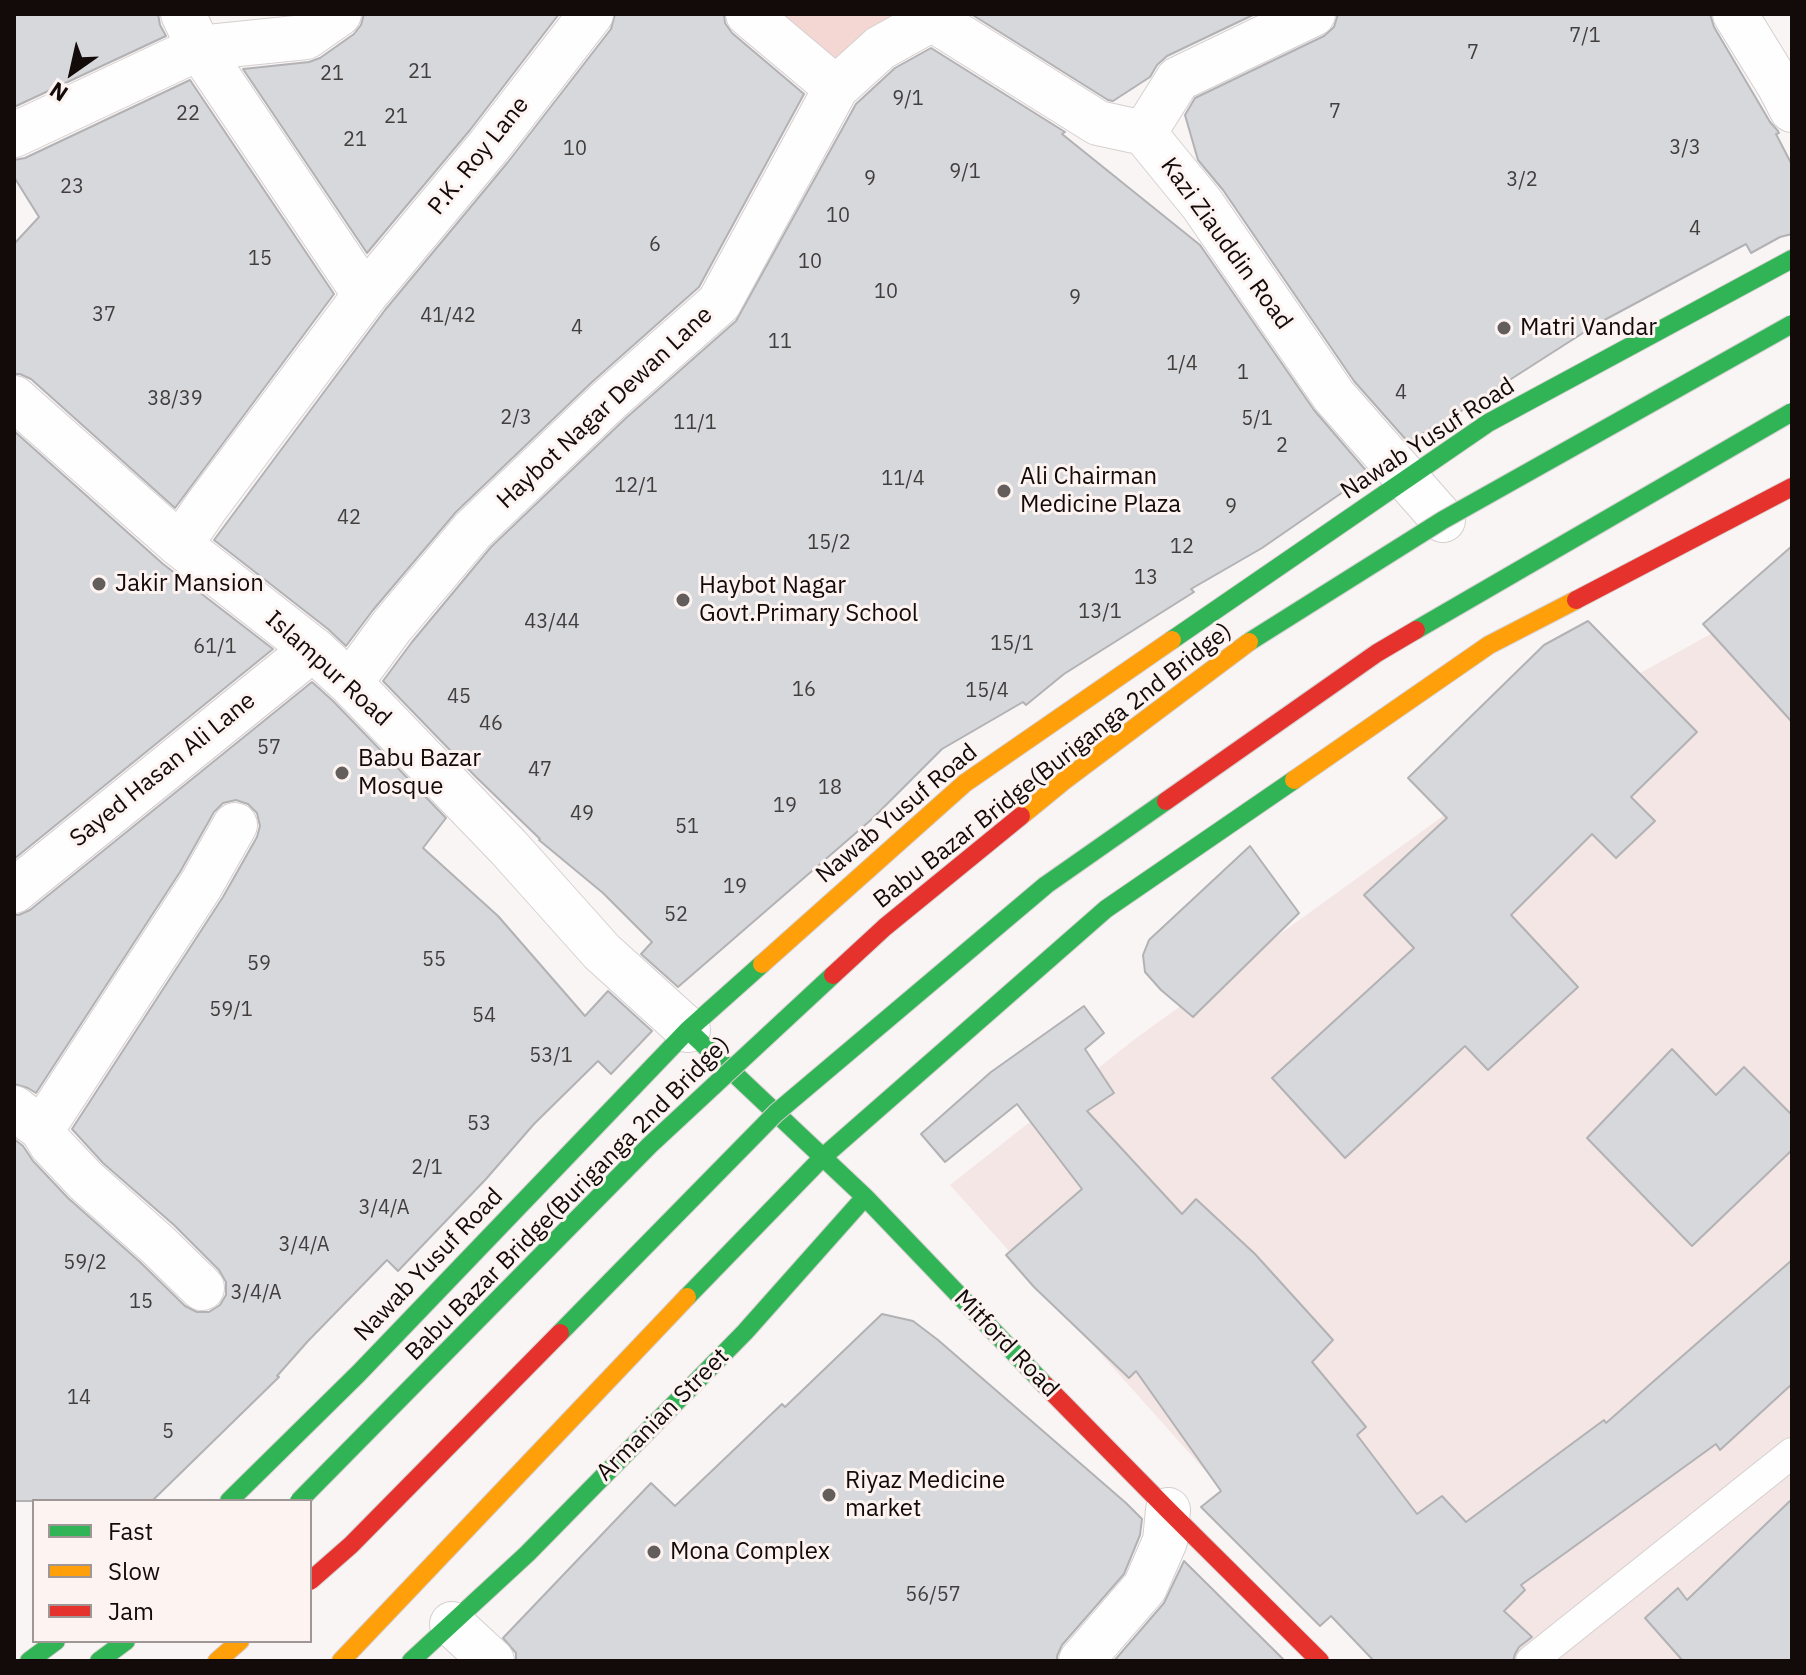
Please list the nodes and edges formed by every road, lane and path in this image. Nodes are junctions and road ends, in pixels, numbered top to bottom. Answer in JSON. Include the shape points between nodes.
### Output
{"nodes":[{"id":1,"x":339,"y":14,"type":"edge"},
{"id":2,"x":591,"y":14,"type":"edge"},
{"id":3,"x":748,"y":14,"type":"edge"},
{"id":4,"x":1313,"y":14,"type":"edge"},
{"id":5,"x":1735,"y":14,"type":"edge"},
{"id":6,"x":191,"y":31,"type":"edge"},
{"id":7,"x":836,"y":88,"type":"junction"},
{"id":8,"x":1792,"y":110,"type":"edge"},
{"id":9,"x":1144,"y":133,"type":"junction"},
{"id":10,"x":14,"y":135,"type":"edge"},
{"id":11,"x":1792,"y":259,"type":"edge"},
{"id":12,"x":365,"y":295,"type":"junction"},
{"id":13,"x":1792,"y":324,"type":"edge"},
{"id":14,"x":14,"y":398,"type":"edge"},
{"id":15,"x":1792,"y":412,"type":"edge"},
{"id":16,"x":1409,"y":479,"type":"junction"},
{"id":17,"x":1792,"y":487,"type":"edge"},
{"id":18,"x":1443,"y":520,"type":"junction"},
{"id":19,"x":180,"y":545,"type":"junction"},
{"id":20,"x":313,"y":649,"type":"junction"},
{"id":21,"x":350,"y":683,"type":"junction"},
{"id":22,"x":235,"y":825,"type":"dead end"},
{"id":23,"x":14,"y":891,"type":"edge"},
{"id":24,"x":688,"y":1030,"type":"junction"},
{"id":25,"x":28,"y":1118,"type":"edge"},
{"id":26,"x":823,"y":1157,"type":"junction"},
{"id":27,"x":865,"y":1197,"type":"junction"},
{"id":28,"x":202,"y":1288,"type":"dead end"},
{"id":29,"x":1792,"y":1453,"type":"edge"},
{"id":30,"x":231,"y":1499,"type":"edge"},
{"id":31,"x":301,"y":1499,"type":"edge"},
{"id":32,"x":1168,"y":1510,"type":"junction"},
{"id":33,"x":312,"y":1579,"type":"edge"},
{"id":34,"x":452,"y":1624,"type":"junction"},
{"id":35,"x":53,"y":1643,"type":"edge"},
{"id":36,"x":123,"y":1643,"type":"edge"},
{"id":37,"x":238,"y":1643,"type":"edge"},
{"id":38,"x":1087,"y":1659,"type":"edge"},
{"id":39,"x":29,"y":1661,"type":"edge"},
{"id":40,"x":99,"y":1661,"type":"edge"},
{"id":41,"x":217,"y":1661,"type":"edge"},
{"id":42,"x":341,"y":1661,"type":"edge"},
{"id":43,"x":411,"y":1661,"type":"edge"},
{"id":44,"x":492,"y":1661,"type":"edge"},
{"id":45,"x":1320,"y":1661,"type":"edge"},
{"id":46,"x":1531,"y":1661,"type":"edge"}],
"edges":[{"from":1,"to":6,"type":"street","via":[[306,37]]},
{"from":2,"to":12,"type":"street","name":"P.K. Roy Lane"},
{"from":3,"to":7,"type":"street"},
{"from":4,"to":9,"type":"street","name":"Kazi Ziauddin Road","via":[[1178,79]]},
{"from":5,"to":8,"type":"street"},
{"from":6,"to":10,"type":"street"},
{"from":6,"to":12,"type":"street"},
{"from":7,"to":9,"type":"street","name":"Haybot Nagar Dewan Lane","via":[[880,48],[932,19],[1098,123]]},
{"from":7,"to":21,"type":"street","name":"Haybot Nagar Dewan Lane","via":[[719,303],[473,530]]},
{"from":9,"to":16,"type":"street","name":"Kazi Ziauddin Road","via":[[1202,204],[1334,396]]},
{"from":11,"to":16,"type":"main road","name":"Nawab Yusuf Road","via":[[1488,423]]},
{"from":12,"to":19,"type":"street","name":"P.K. Roy Lane"},
{"from":13,"to":18,"type":"main road","name":"Babu Bazar Bridge(Buriganga 2nd Bridge)","bridge":true},
{"from":14,"to":19,"type":"street","name":"Islampur Road"},
{"from":15,"to":33,"type":"main road","bridge":true,"via":[[1377,653],[1046,885],[776,1113]]},
{"from":16,"to":18,"type":"street","name":"Kazi Ziauddin Road"},
{"from":16,"to":24,"type":"main road","name":"Nawab Yusuf Road","via":[[965,783]]},
{"from":17,"to":26,"type":"main road","via":[[1489,645],[1106,909]]},
{"from":18,"to":31,"type":"main road","name":"Babu Bazar Bridge(Buriganga 2nd Bridge)","bridge":true,"via":[[1244,645],[1065,780],[885,927],[650,1145]]},
{"from":19,"to":20,"type":"street","name":"Islampur Road"},
{"from":20,"to":21,"type":"street","name":"Islampur Road"},
{"from":20,"to":23,"type":"street","name":"Sayed Hasan Ali Lane"},
{"from":21,"to":24,"type":"street","name":"Islampur Road","via":[[602,952]]},
{"from":22,"to":25,"type":"street","via":[[201,885]]},
{"from":24,"to":26,"type":"main road","name":"Mitford Road"},
{"from":24,"to":30,"type":"main road","name":"Nawab Yusuf Road"},
{"from":25,"to":28,"type":"street","via":[[86,1181]]},
{"from":26,"to":27,"type":"main road","name":"Mitford Road"},
{"from":26,"to":42,"type":"main road"},
{"from":27,"to":32,"type":"main road","name":"Mitford Road"},
{"from":27,"to":34,"type":"main road","name":"Armanian Street","via":[[745,1332]]},
{"from":29,"to":46,"type":"lane"},
{"from":32,"to":38,"type":"street","via":[[1165,1541],[1145,1587]]},
{"from":32,"to":45,"type":"main road","name":"Mitford Road"},
{"from":34,"to":43,"type":"main road","name":"Armanian Street"},
{"from":34,"to":44,"type":"street"},
{"from":35,"to":39,"type":"main road"},
{"from":36,"to":40,"type":"main road"},
{"from":37,"to":41,"type":"main road"}]}
